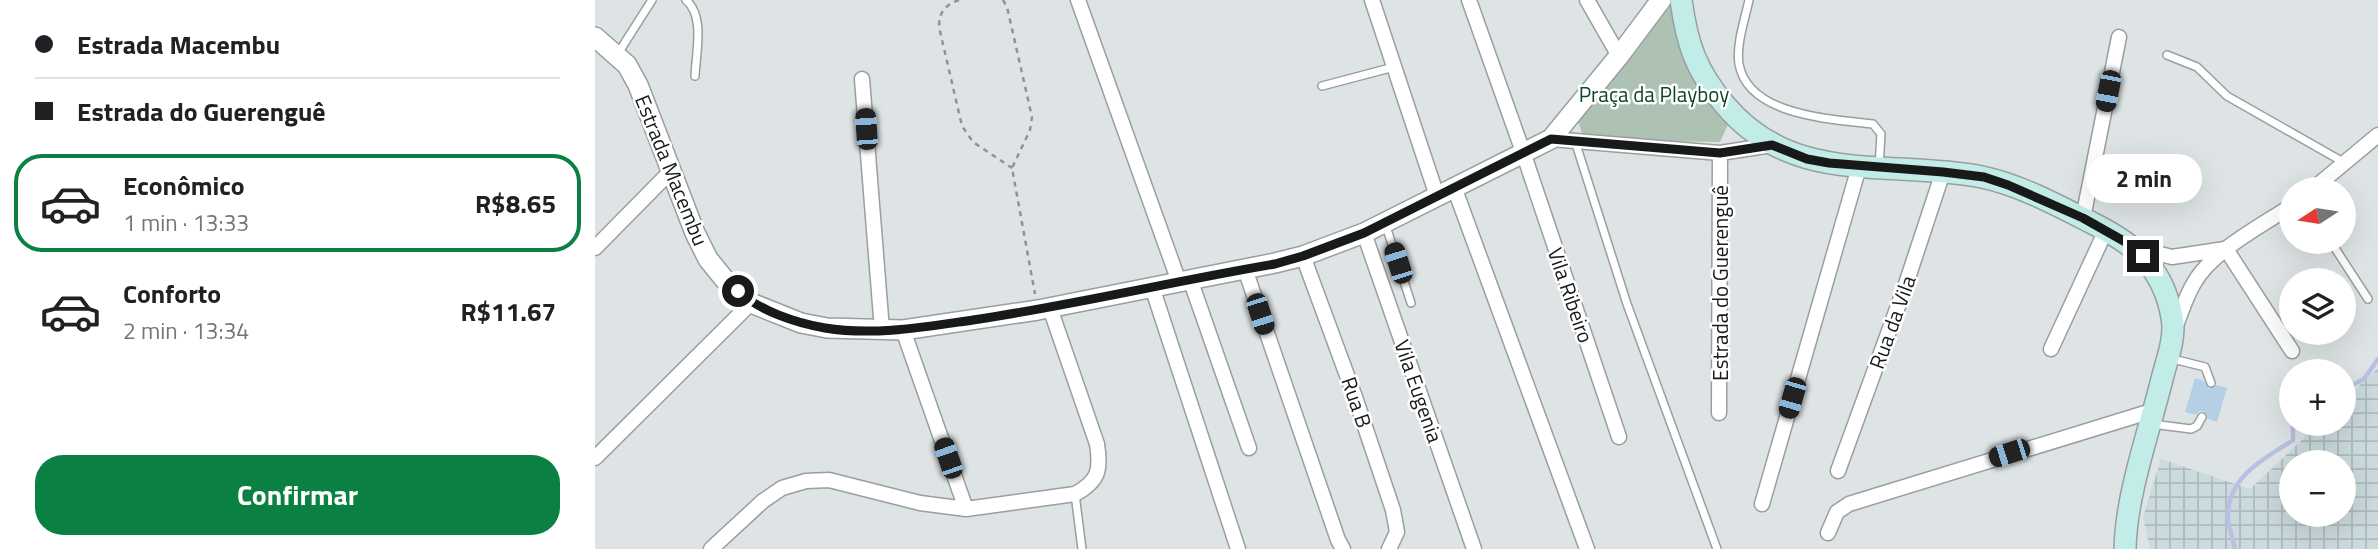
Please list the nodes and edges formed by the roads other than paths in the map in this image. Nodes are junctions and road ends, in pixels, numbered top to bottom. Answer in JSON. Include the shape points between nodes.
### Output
{"nodes":[{"id":1,"x":652,"y":0,"type":"edge"},
{"id":2,"x":686,"y":0,"type":"edge"},
{"id":3,"x":1078,"y":0,"type":"edge"},
{"id":4,"x":1371,"y":0,"type":"edge"},
{"id":5,"x":1469,"y":0,"type":"edge"},
{"id":6,"x":1587,"y":0,"type":"edge"},
{"id":7,"x":1661,"y":0,"type":"edge"},
{"id":8,"x":1681,"y":0,"type":"edge"},
{"id":9,"x":1749,"y":0,"type":"edge"},
{"id":10,"x":2119,"y":37,"type":"dead end"},
{"id":11,"x":596,"y":39,"type":"edge"},
{"id":12,"x":2167,"y":55,"type":"dead end"},
{"id":13,"x":616,"y":56,"type":"junction"},
{"id":14,"x":1619,"y":56,"type":"junction"},
{"id":15,"x":1394,"y":67,"type":"junction"},
{"id":16,"x":695,"y":76,"type":"dead end"},
{"id":17,"x":862,"y":79,"type":"dead end"},
{"id":18,"x":1322,"y":86,"type":"dead end"},
{"id":19,"x":2378,"y":135,"type":"edge"},
{"id":20,"x":1551,"y":139,"type":"junction"},
{"id":21,"x":1575,"y":141,"type":"junction"},
{"id":22,"x":1772,"y":145,"type":"junction"},
{"id":23,"x":1523,"y":152,"type":"junction"},
{"id":24,"x":1720,"y":153,"type":"junction"},
{"id":25,"x":2346,"y":164,"type":"junction"},
{"id":26,"x":1869,"y":167,"type":"junction"},
{"id":27,"x":670,"y":172,"type":"junction"},
{"id":28,"x":1943,"y":172,"type":"junction"},
{"id":29,"x":2329,"y":177,"type":"edge"},
{"id":30,"x":1446,"y":191,"type":"junction"},
{"id":31,"x":2279,"y":214,"type":"edge"},
{"id":32,"x":2083,"y":218,"type":"junction"},
{"id":33,"x":1385,"y":223,"type":"junction"},
{"id":34,"x":2106,"y":230,"type":"junction"},
{"id":35,"x":1364,"y":233,"type":"junction"},
{"id":36,"x":595,"y":248,"type":"edge"},
{"id":37,"x":2136,"y":248,"type":"junction"},
{"id":38,"x":2227,"y":249,"type":"junction"},
{"id":39,"x":2339,"y":254,"type":"edge"},
{"id":40,"x":1303,"y":256,"type":"junction"},
{"id":41,"x":2172,"y":257,"type":"junction"},
{"id":42,"x":1245,"y":269,"type":"junction"},
{"id":43,"x":2196,"y":279,"type":"junction"},
{"id":44,"x":1185,"y":281,"type":"junction"},
{"id":45,"x":2160,"y":281,"type":"junction"},
{"id":46,"x":1152,"y":287,"type":"junction"},
{"id":47,"x":2368,"y":299,"type":"dead end"},
{"id":48,"x":751,"y":303,"type":"junction"},
{"id":49,"x":1411,"y":303,"type":"dead end"},
{"id":50,"x":1044,"y":309,"type":"junction"},
{"id":51,"x":882,"y":330,"type":"junction"},
{"id":52,"x":903,"y":330,"type":"junction"},
{"id":53,"x":2174,"y":330,"type":"junction"},
{"id":54,"x":2051,"y":349,"type":"dead end"},
{"id":55,"x":2292,"y":351,"type":"dead end"},
{"id":56,"x":2168,"y":358,"type":"junction"},
{"id":57,"x":2211,"y":383,"type":"dead end"},
{"id":58,"x":1719,"y":413,"type":"dead end"},
{"id":59,"x":2153,"y":417,"type":"junction"},
{"id":60,"x":2202,"y":417,"type":"dead end"},
{"id":61,"x":1619,"y":437,"type":"dead end"},
{"id":62,"x":1249,"y":448,"type":"dead end"},
{"id":63,"x":595,"y":458,"type":"edge"},
{"id":64,"x":1838,"y":471,"type":"dead end"},
{"id":65,"x":1075,"y":494,"type":"junction"},
{"id":66,"x":1762,"y":504,"type":"dead end"},
{"id":67,"x":966,"y":509,"type":"junction"},
{"id":68,"x":1828,"y":533,"type":"dead end"},
{"id":69,"x":711,"y":549,"type":"edge"},
{"id":70,"x":1082,"y":549,"type":"edge"},
{"id":71,"x":1238,"y":549,"type":"edge"},
{"id":72,"x":1343,"y":549,"type":"edge"},
{"id":73,"x":1389,"y":549,"type":"edge"},
{"id":74,"x":1474,"y":549,"type":"edge"},
{"id":75,"x":1587,"y":549,"type":"edge"},
{"id":76,"x":1717,"y":549,"type":"edge"},
{"id":77,"x":2125,"y":549,"type":"edge"}],
"edges":[{"from":1,"to":13,"type":"lane"},
{"from":2,"to":16,"type":"lane","via":[[697,17]]},
{"from":3,"to":44,"type":"street"},
{"from":4,"to":15,"type":"street"},
{"from":5,"to":23,"type":"street","name":"Vila Ribeiro"},
{"from":6,"to":14,"type":"street"},
{"from":7,"to":14,"type":"street","name":"Estrada Macembu"},
{"from":8,"to":22,"type":"main road","via":[[1689,45],[1706,82],[1735,117]]},
{"from":9,"to":26,"type":"lane","via":[[1739,47],[1742,76],[1778,107],[1873,124],[1881,134]]},
{"from":10,"to":32,"type":"street"},
{"from":11,"to":13,"type":"street","name":"Estrada Macembu"},
{"from":12,"to":25,"type":"lane","via":[[2197,67],[2227,96]]},
{"from":13,"to":27,"type":"street","name":"Estrada Macembu","via":[[638,85]]},
{"from":14,"to":20,"type":"street","name":"Estrada Macembu"},
{"from":15,"to":18,"type":"lane"},
{"from":15,"to":30,"type":"street"},
{"from":17,"to":51,"type":"street"},
{"from":19,"to":25,"type":"street"},
{"from":20,"to":21,"type":"street","name":"Estrada Macembu"},
{"from":20,"to":23,"type":"street","name":"Estrada Macembu"},
{"from":21,"to":24,"type":"street","name":"Estrada Macembu"},
{"from":21,"to":76,"type":"lane","via":[[1627,303]]},
{"from":22,"to":24,"type":"street","name":"Estrada Macembu"},
{"from":22,"to":26,"type":"main road","via":[[1807,159]]},
{"from":23,"to":30,"type":"street","name":"Estrada Macembu"},
{"from":23,"to":61,"type":"street","name":"Vila Ribeiro"},
{"from":24,"to":58,"type":"street","name":"Estrada do Guerenguê"},
{"from":25,"to":29,"type":"street"},
{"from":26,"to":28,"type":"main road"},
{"from":26,"to":66,"type":"street"},
{"from":27,"to":36,"type":"street"},
{"from":27,"to":48,"type":"street","name":"Estrada Macembu","via":[[708,259]]},
{"from":28,"to":32,"type":"main road","via":[[1984,177]]},
{"from":28,"to":64,"type":"street","name":"Rua da Vila"},
{"from":30,"to":33,"type":"street","name":"Estrada Macembu"},
{"from":30,"to":75,"type":"street"},
{"from":31,"to":38,"type":"street"},
{"from":32,"to":34,"type":"main road"},
{"from":33,"to":35,"type":"street","name":"Estrada Macembu"},
{"from":33,"to":49,"type":"lane"},
{"from":34,"to":37,"type":"main road"},
{"from":34,"to":54,"type":"street"},
{"from":35,"to":40,"type":"street","name":"Estrada Macembu"},
{"from":35,"to":74,"type":"street","name":"Vila Eugenia"},
{"from":37,"to":41,"type":"street"},
{"from":37,"to":45,"type":"main road"},
{"from":38,"to":41,"type":"street"},
{"from":38,"to":43,"type":"street"},
{"from":38,"to":55,"type":"street"},
{"from":39,"to":47,"type":"lane"},
{"from":40,"to":42,"type":"street","name":"Estrada Macembu"},
{"from":40,"to":73,"type":"street","name":"Rua B","via":[[1393,510],[1397,531]]},
{"from":41,"to":45,"type":"street","via":[[2162,265]]},
{"from":42,"to":44,"type":"street","name":"Estrada Macembu"},
{"from":42,"to":72,"type":"street"},
{"from":43,"to":45,"type":"street","via":[[2173,290]]},
{"from":43,"to":53,"type":"street"},
{"from":44,"to":46,"type":"street","name":"Estrada Macembu"},
{"from":44,"to":62,"type":"street"},
{"from":45,"to":53,"type":"main road"},
{"from":46,"to":50,"type":"street","name":"Estrada Macembu"},
{"from":46,"to":71,"type":"street"},
{"from":48,"to":51,"type":"street","name":"Estrada Macembu","via":[[801,323]]},
{"from":48,"to":63,"type":"street"},
{"from":50,"to":52,"type":"street","name":"Estrada Macembu"},
{"from":50,"to":65,"type":"street","via":[[1097,444],[1097,473],[1090,485]]},
{"from":51,"to":52,"type":"street","name":"Estrada Macembu"},
{"from":52,"to":67,"type":"street"},
{"from":53,"to":56,"type":"main road"},
{"from":56,"to":57,"type":"lane","via":[[2205,367]]},
{"from":56,"to":59,"type":"main road"},
{"from":59,"to":60,"type":"lane","via":[[2191,429]]},
{"from":59,"to":68,"type":"street","via":[[1849,504],[1837,512]]},
{"from":59,"to":77,"type":"main road","via":[[2129,509]]},
{"from":65,"to":67,"type":"street"},
{"from":65,"to":70,"type":"lane"},
{"from":67,"to":69,"type":"street","via":[[920,503],[828,480],[806,481],[782,488],[762,501]]}]}
